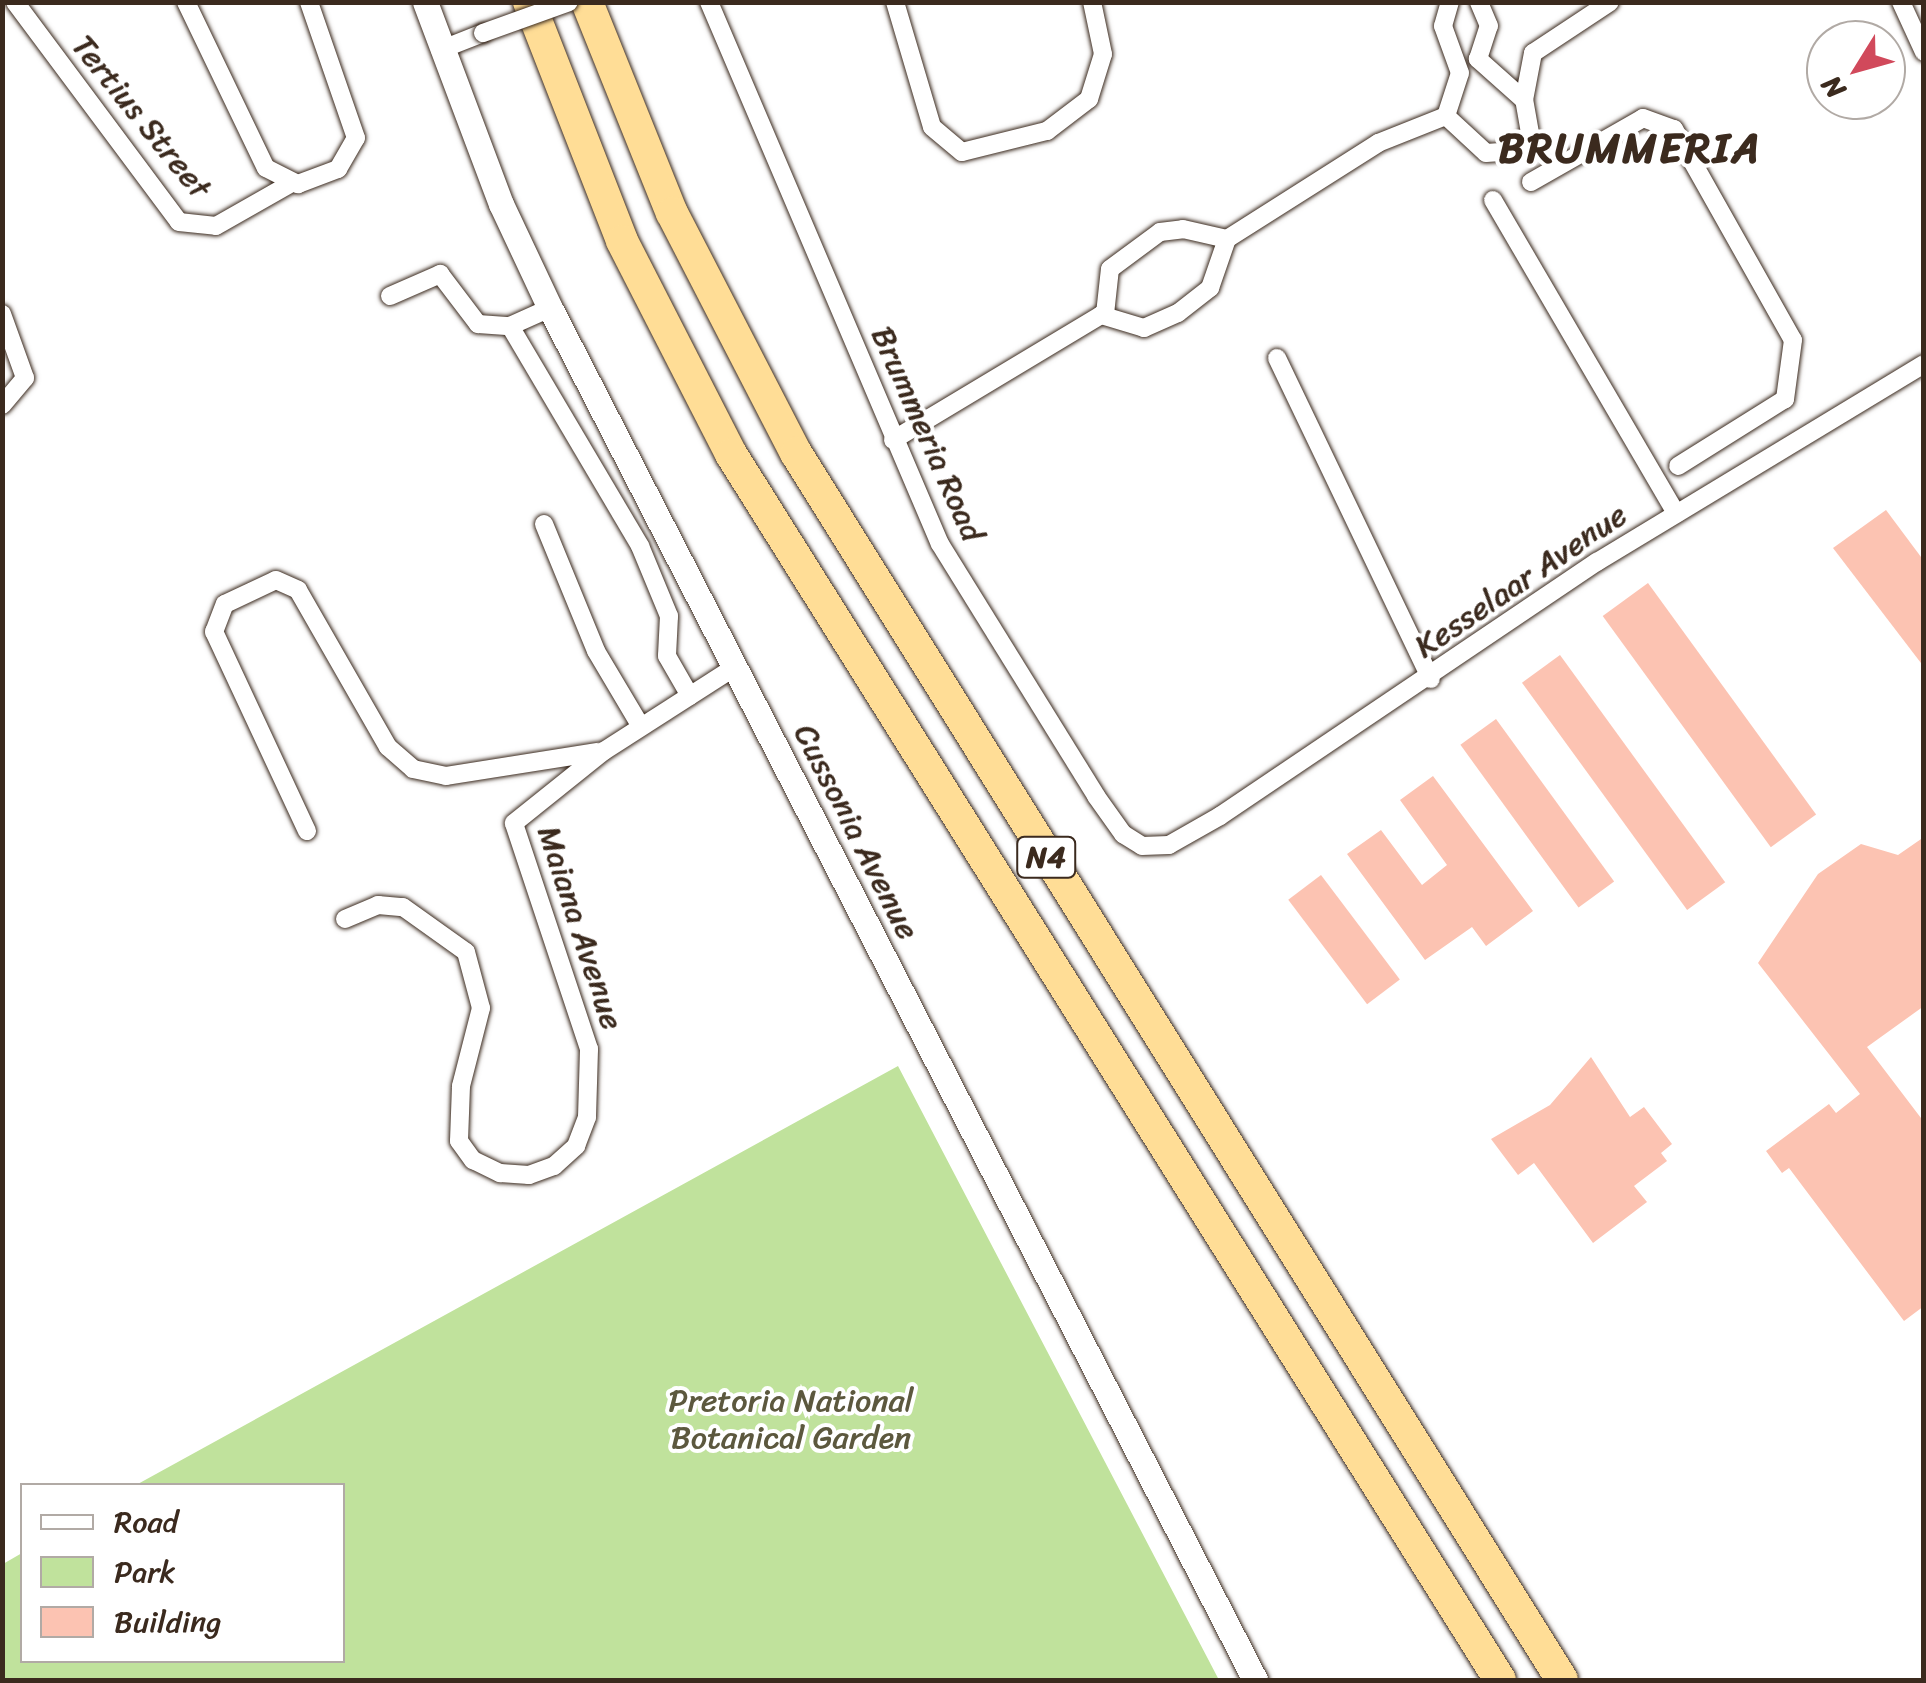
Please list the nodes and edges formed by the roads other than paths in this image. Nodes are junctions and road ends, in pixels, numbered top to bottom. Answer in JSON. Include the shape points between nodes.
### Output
{"nodes":[{"id":1,"x":15,"y":2,"type":"edge"},
{"id":2,"x":186,"y":2,"type":"edge"},
{"id":3,"x":309,"y":2,"type":"edge"},
{"id":4,"x":425,"y":2,"type":"edge"},
{"id":5,"x":528,"y":2,"type":"edge"},
{"id":6,"x":570,"y":2,"type":"edge"},
{"id":7,"x":586,"y":2,"type":"edge"},
{"id":8,"x":709,"y":2,"type":"edge"},
{"id":9,"x":895,"y":2,"type":"edge"},
{"id":10,"x":1092,"y":2,"type":"edge"},
{"id":11,"x":1450,"y":2,"type":"edge"},
{"id":12,"x":1479,"y":2,"type":"edge"},
{"id":13,"x":1610,"y":2,"type":"edge"},
{"id":14,"x":1901,"y":2,"type":"edge"},
{"id":15,"x":1449,"y":41,"type":"junction"},
{"id":16,"x":1478,"y":46,"type":"junction"},
{"id":17,"x":440,"y":50,"type":"junction"},
{"id":18,"x":1924,"y":52,"type":"edge"},
{"id":19,"x":1524,"y":100,"type":"junction"},
{"id":20,"x":1446,"y":116,"type":"junction"},
{"id":21,"x":1531,"y":182,"type":"dead end"},
{"id":22,"x":290,"y":184,"type":"junction"},
{"id":23,"x":1494,"y":200,"type":"dead end"},
{"id":24,"x":1227,"y":239,"type":"junction"},
{"id":25,"x":390,"y":296,"type":"dead end"},
{"id":26,"x":550,"y":308,"type":"junction"},
{"id":27,"x":2,"y":314,"type":"edge"},
{"id":28,"x":1105,"y":314,"type":"junction"},
{"id":29,"x":510,"y":326,"type":"junction"},
{"id":30,"x":1277,"y":358,"type":"dead end"},
{"id":31,"x":1924,"y":364,"type":"edge"},
{"id":32,"x":2,"y":406,"type":"edge"},
{"id":33,"x":1768,"y":415,"type":"junction"},
{"id":34,"x":893,"y":440,"type":"junction"},
{"id":35,"x":1786,"y":447,"type":"junction"},
{"id":36,"x":1678,"y":466,"type":"dead end"},
{"id":37,"x":1676,"y":513,"type":"junction"},
{"id":38,"x":544,"y":524,"type":"dead end"},
{"id":39,"x":734,"y":668,"type":"junction"},
{"id":40,"x":1431,"y":679,"type":"junction"},
{"id":41,"x":690,"y":696,"type":"junction"},
{"id":42,"x":640,"y":725,"type":"junction"},
{"id":43,"x":604,"y":750,"type":"junction"},
{"id":44,"x":307,"y":832,"type":"dead end"},
{"id":45,"x":1153,"y":847,"type":"joint"},
{"id":46,"x":346,"y":918,"type":"dead end"},
{"id":47,"x":1255,"y":1680,"type":"edge"},
{"id":48,"x":1500,"y":1680,"type":"edge"},
{"id":49,"x":1562,"y":1680,"type":"edge"}],
"edges":[{"from":1,"to":22,"type":"street","name":"Tertius Street","via":[[180,222],[216,226]]},
{"from":2,"to":22,"type":"street","via":[[266,168]]},
{"from":3,"to":22,"type":"street","name":"Tertius Street","via":[[356,138],[338,169]]},
{"from":4,"to":17,"type":"main road","name":"Cussonia Avenue"},
{"from":5,"to":48,"type":"highway","number":"N4","via":[[622,241],[731,454]]},
{"from":6,"to":17,"type":"street","bridge":true},
{"from":7,"to":49,"type":"highway","number":"N4","via":[[672,214],[796,453]]},
{"from":8,"to":34,"type":"street","name":"Brummeria Road"},
{"from":9,"to":10,"type":"street","via":[[932,127],[962,152],[1047,131],[1090,99],[1104,54]]},
{"from":11,"to":15,"type":"street","via":[[1443,26]]},
{"from":12,"to":16,"type":"street","via":[[1490,26]]},
{"from":13,"to":19,"type":"street","via":[[1533,53]]},
{"from":14,"to":18,"type":"street"},
{"from":15,"to":16,"type":"street","via":[[1464,51]]},
{"from":15,"to":20,"type":"street","via":[[1460,73]]},
{"from":16,"to":19,"type":"street","via":[[1485,72]]},
{"from":17,"to":26,"type":"main road","name":"Cussonia Avenue"},
{"from":19,"to":20,"type":"street","via":[[1530,133],[1502,154],[1471,145]]},
{"from":20,"to":24,"type":"street","via":[[1378,144]]},
{"from":21,"to":33,"type":"street","via":[[1643,118],[1674,129],[1793,340],[1792,390]]},
{"from":23,"to":37,"type":"street"},
{"from":24,"to":28,"type":"street","via":[[1210,288],[1178,313],[1144,328]]},
{"from":24,"to":28,"type":"street","via":[[1174,228],[1152,238],[1110,268]]},
{"from":25,"to":29,"type":"street","via":[[442,275],[473,322]]},
{"from":26,"to":29,"type":"street"},
{"from":26,"to":39,"type":"main road","name":"Cussonia Avenue"},
{"from":27,"to":32,"type":"street","via":[[25,388]]},
{"from":28,"to":34,"type":"street"},
{"from":29,"to":41,"type":"street","via":[[640,546],[666,608],[666,656]]},
{"from":30,"to":40,"type":"street"},
{"from":31,"to":35,"type":"street","name":"Kesselaar Avenue"},
{"from":33,"to":35,"type":"street"},
{"from":33,"to":36,"type":"street"},
{"from":34,"to":45,"type":"street","name":"Brummeria Road","via":[[946,554],[1096,796],[1123,834]]},
{"from":35,"to":37,"type":"street","name":"Kesselaar Avenue"},
{"from":37,"to":40,"type":"street","name":"Kesselaar Avenue"},
{"from":38,"to":42,"type":"street","via":[[596,651]]},
{"from":39,"to":41,"type":"street","name":"Maiana Avenue"},
{"from":39,"to":47,"type":"main road","name":"Cussonia Avenue"},
{"from":40,"to":45,"type":"street","name":"Kesselaar Avenue","via":[[1182,839]]},
{"from":41,"to":42,"type":"street","name":"Maiana Avenue"},
{"from":42,"to":43,"type":"street","name":"Maiana Avenue"},
{"from":43,"to":44,"type":"street","via":[[446,776],[413,768],[388,747],[298,590],[276,580],[226,604],[214,632]]},
{"from":43,"to":46,"type":"street","name":"Maiana Avenue","via":[[514,823],[575,994],[590,1064],[587,1117],[576,1146],[554,1166],[529,1175],[500,1173],[473,1160],[459,1141],[461,1086],[481,1008],[466,952],[403,907],[378,905]]}]}
